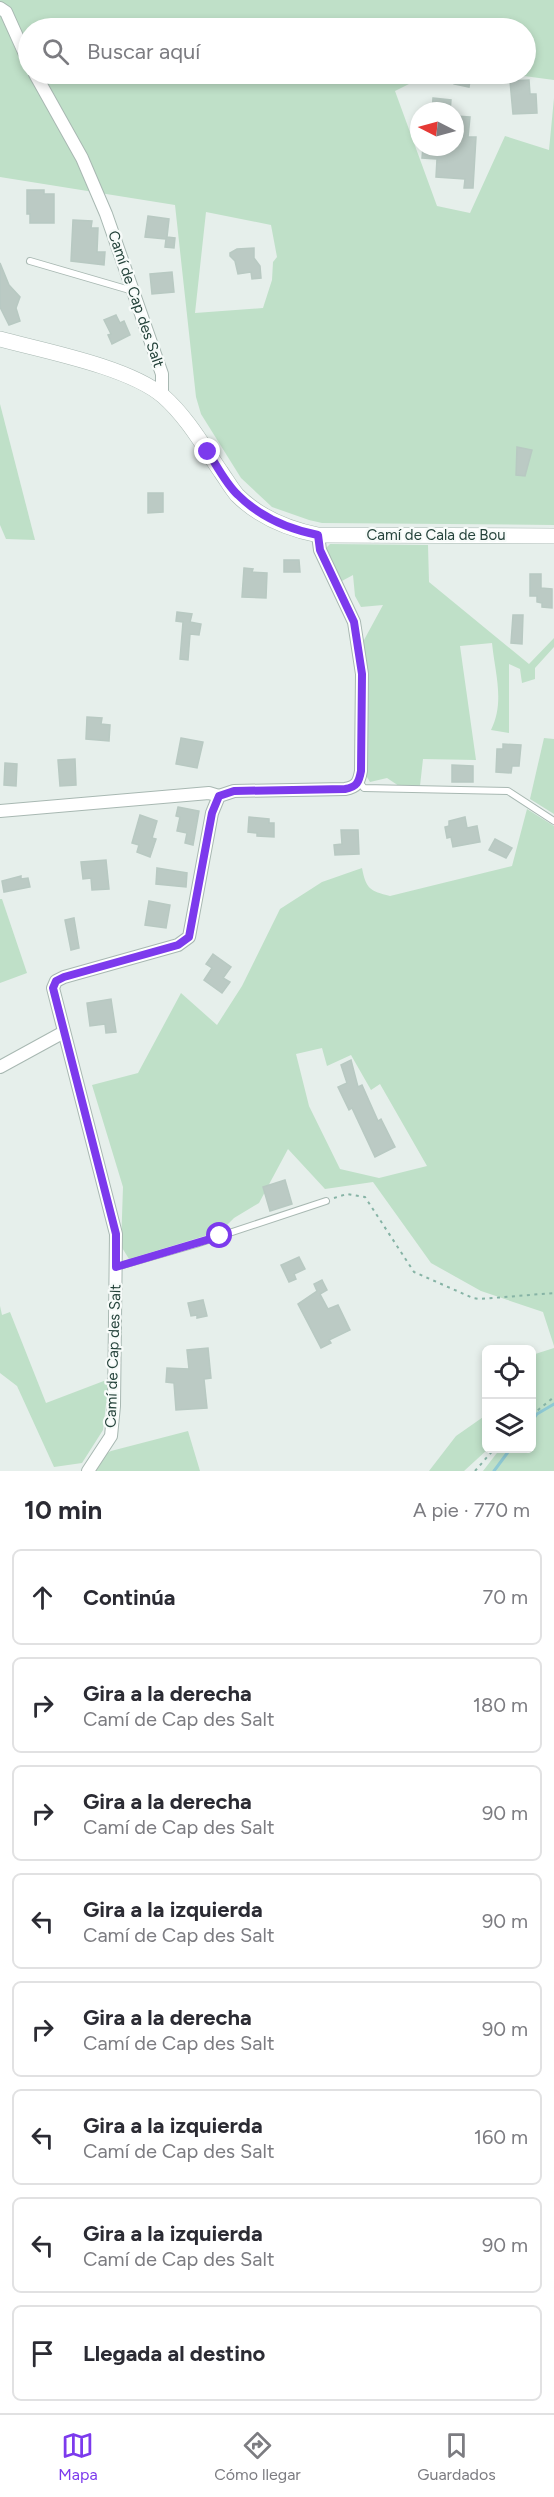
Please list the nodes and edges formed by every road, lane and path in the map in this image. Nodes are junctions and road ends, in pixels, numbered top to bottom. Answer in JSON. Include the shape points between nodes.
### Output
{"nodes":[{"id":1,"x":0,"y":8,"type":"edge"},
{"id":2,"x":18,"y":39,"type":"edge"},
{"id":3,"x":40,"y":84,"type":"edge"},
{"id":4,"x":30,"y":261,"type":"dead end"},
{"id":5,"x":133,"y":291,"type":"junction"},
{"id":6,"x":0,"y":339,"type":"edge"},
{"id":7,"x":162,"y":395,"type":"junction"},
{"id":8,"x":318,"y":535,"type":"junction"},
{"id":9,"x":554,"y":536,"type":"edge"},
{"id":10,"x":359,"y":782,"type":"junction"},
{"id":11,"x":219,"y":796,"type":"junction"},
{"id":12,"x":0,"y":811,"type":"edge"},
{"id":13,"x":554,"y":821,"type":"edge"},
{"id":14,"x":64,"y":1032,"type":"junction"},
{"id":15,"x":0,"y":1067,"type":"edge"},
{"id":16,"x":326,"y":1201,"type":"joint"},
{"id":17,"x":116,"y":1267,"type":"junction"},
{"id":18,"x":554,"y":1293,"type":"edge"},
{"id":19,"x":554,"y":1397,"type":"edge"},
{"id":20,"x":536,"y":1411,"type":"edge"},
{"id":21,"x":491,"y":1453,"type":"edge"},
{"id":22,"x":88,"y":1471,"type":"edge"},
{"id":23,"x":475,"y":1471,"type":"edge"}],
"edges":[{"from":1,"to":2,"type":"street","via":[[6,12]]},
{"from":3,"to":5,"type":"street","name":"Camí de Cap des Salt","via":[[82,158]]},
{"from":4,"to":5,"type":"lane"},
{"from":5,"to":7,"type":"street","name":"Camí de Cap des Salt","via":[[162,374]]},
{"from":6,"to":7,"type":"street","via":[[97,366]]},
{"from":7,"to":8,"type":"street","via":[[186,421],[237,494],[280,524]]},
{"from":8,"to":9,"type":"street","name":"Camí de Cala de Bou"},
{"from":8,"to":10,"type":"street","via":[[320,550],[354,622],[362,674]]},
{"from":10,"to":11,"type":"street","via":[[345,789],[234,791]]},
{"from":10,"to":13,"type":"lane","via":[[364,788],[508,791]]},
{"from":11,"to":12,"type":"street","via":[[209,793]]},
{"from":11,"to":14,"type":"street","name":"Camí de Cap des Salt","via":[[212,813],[189,937],[178,945],[56,981],[54,996]]},
{"from":14,"to":15,"type":"street"},
{"from":14,"to":17,"type":"street","name":"Camí de Cap des Salt","via":[[116,1234]]},
{"from":16,"to":17,"type":"lane"},
{"from":16,"to":18,"type":"path","via":[[347,1194],[365,1197],[414,1272],[473,1298]]},
{"from":17,"to":22,"type":"street","name":"Camí de Cap des Salt","via":[[111,1436]]},
{"from":19,"to":20,"type":"path"},
{"from":21,"to":23,"type":"path"}]}
